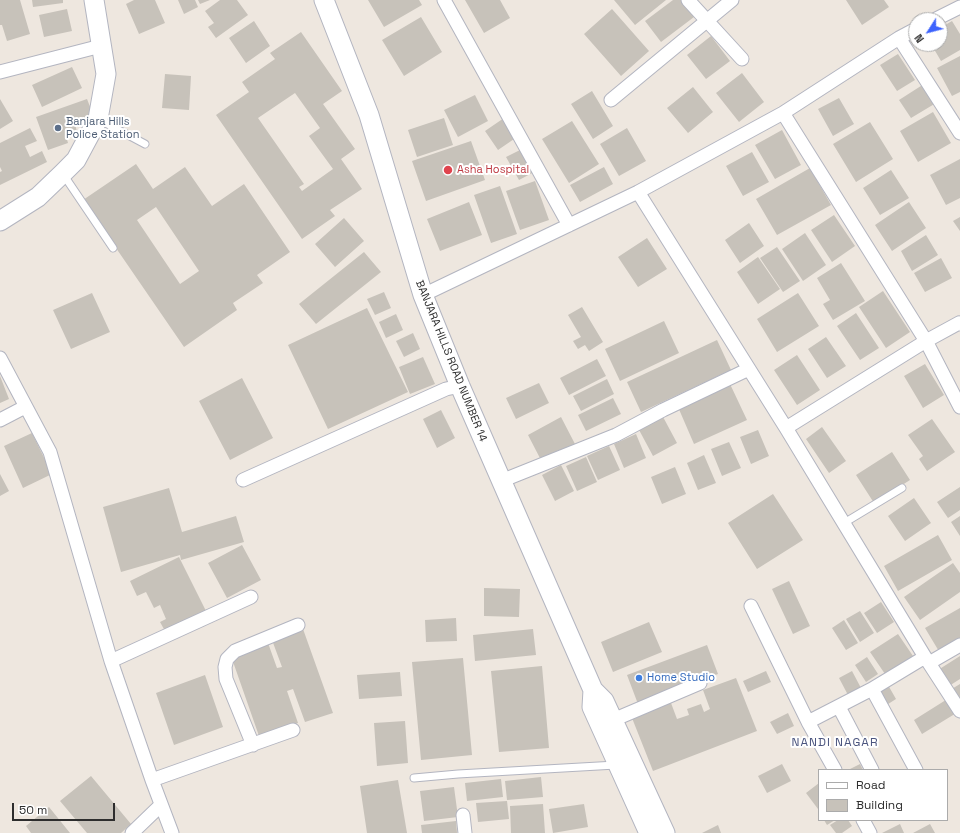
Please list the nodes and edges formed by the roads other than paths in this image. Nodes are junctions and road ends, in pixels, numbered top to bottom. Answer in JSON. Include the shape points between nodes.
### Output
{"nodes":[{"id":1,"x":94,"y":0,"type":"edge"},
{"id":2,"x":324,"y":0,"type":"edge"},
{"id":3,"x":444,"y":0,"type":"edge"},
{"id":4,"x":688,"y":0,"type":"edge"},
{"id":5,"x":732,"y":0,"type":"edge"},
{"id":6,"x":960,"y":7,"type":"edge"},
{"id":7,"x":948,"y":13,"type":"edge"},
{"id":8,"x":706,"y":21,"type":"junction"},
{"id":9,"x":908,"y":33,"type":"edge"},
{"id":10,"x":899,"y":38,"type":"junction"},
{"id":11,"x":101,"y":46,"type":"junction"},
{"id":12,"x":742,"y":60,"type":"dead end"},
{"id":13,"x":0,"y":72,"type":"edge"},
{"id":14,"x":611,"y":100,"type":"dead end"},
{"id":15,"x":783,"y":113,"type":"junction"},
{"id":16,"x":98,"y":119,"type":"junction"},
{"id":17,"x":960,"y":133,"type":"edge"},
{"id":18,"x":145,"y":144,"type":"dead end"},
{"id":19,"x":63,"y":173,"type":"junction"},
{"id":20,"x":638,"y":192,"type":"junction"},
{"id":21,"x":0,"y":221,"type":"edge"},
{"id":22,"x":569,"y":225,"type":"junction"},
{"id":23,"x":113,"y":248,"type":"dead end"},
{"id":24,"x":423,"y":295,"type":"junction"},
{"id":25,"x":960,"y":324,"type":"edge"},
{"id":26,"x":926,"y":341,"type":"junction"},
{"id":27,"x":0,"y":358,"type":"edge"},
{"id":28,"x":749,"y":369,"type":"junction"},
{"id":29,"x":460,"y":386,"type":"junction"},
{"id":30,"x":25,"y":407,"type":"junction"},
{"id":31,"x":960,"y":407,"type":"edge"},
{"id":32,"x":0,"y":420,"type":"edge"},
{"id":33,"x":786,"y":428,"type":"junction"},
{"id":34,"x":243,"y":480,"type":"dead end"},
{"id":35,"x":501,"y":481,"type":"junction"},
{"id":36,"x":902,"y":488,"type":"dead end"},
{"id":37,"x":844,"y":523,"type":"junction"},
{"id":38,"x":251,"y":597,"type":"dead end"},
{"id":39,"x":751,"y":606,"type":"dead end"},
{"id":40,"x":298,"y":625,"type":"dead end"},
{"id":41,"x":960,"y":645,"type":"edge"},
{"id":42,"x":927,"y":660,"type":"junction"},
{"id":43,"x":111,"y":661,"type":"junction"},
{"id":44,"x":700,"y":683,"type":"dead end"},
{"id":45,"x":872,"y":689,"type":"junction"},
{"id":46,"x":593,"y":690,"type":"junction"},
{"id":47,"x":839,"y":707,"type":"junction"},
{"id":48,"x":959,"y":707,"type":"edge"},
{"id":49,"x":613,"y":720,"type":"junction"},
{"id":50,"x":808,"y":722,"type":"junction"},
{"id":51,"x":293,"y":730,"type":"dead end"},
{"id":52,"x":252,"y":744,"type":"junction"},
{"id":53,"x":618,"y":765,"type":"junction"},
{"id":54,"x":834,"y":769,"type":"edge"},
{"id":55,"x":871,"y":769,"type":"edge"},
{"id":56,"x":915,"y":769,"type":"edge"},
{"id":57,"x":414,"y":778,"type":"dead end"},
{"id":58,"x":152,"y":780,"type":"junction"},
{"id":59,"x":161,"y":805,"type":"junction"},
{"id":60,"x":462,"y":815,"type":"dead end"},
{"id":61,"x":864,"y":821,"type":"edge"},
{"id":62,"x":132,"y":833,"type":"edge"},
{"id":63,"x":172,"y":833,"type":"edge"},
{"id":64,"x":464,"y":833,"type":"edge"},
{"id":65,"x":649,"y":833,"type":"edge"},
{"id":66,"x":665,"y":833,"type":"edge"},
{"id":67,"x":870,"y":833,"type":"edge"}],
"edges":[{"from":1,"to":11,"type":"street"},
{"from":2,"to":24,"type":"street","name":"BANJARA HILLS ROAD NUMBER 14","via":[[369,115]]},
{"from":3,"to":22,"type":"street"},
{"from":4,"to":8,"type":"street"},
{"from":5,"to":8,"type":"street"},
{"from":6,"to":7,"type":"street"},
{"from":8,"to":12,"type":"street"},
{"from":8,"to":14,"type":"street"},
{"from":9,"to":10,"type":"street"},
{"from":10,"to":15,"type":"street"},
{"from":10,"to":17,"type":"street"},
{"from":11,"to":13,"type":"street"},
{"from":11,"to":16,"type":"street","via":[[106,74]]},
{"from":15,"to":20,"type":"street"},
{"from":15,"to":26,"type":"street"},
{"from":16,"to":18,"type":"lane"},
{"from":16,"to":19,"type":"street","via":[[76,160]]},
{"from":19,"to":21,"type":"street","via":[[38,197]]},
{"from":19,"to":23,"type":"lane"},
{"from":20,"to":22,"type":"street"},
{"from":20,"to":28,"type":"street"},
{"from":22,"to":24,"type":"street"},
{"from":24,"to":29,"type":"street","name":"BANJARA HILLS ROAD NUMBER 14"},
{"from":25,"to":26,"type":"street"},
{"from":26,"to":31,"type":"street"},
{"from":26,"to":33,"type":"street"},
{"from":27,"to":30,"type":"street"},
{"from":28,"to":33,"type":"street"},
{"from":28,"to":35,"type":"street","via":[[616,435]]},
{"from":29,"to":34,"type":"street","via":[[446,389]]},
{"from":29,"to":35,"type":"street","name":"BANJARA HILLS ROAD NUMBER 14"},
{"from":30,"to":32,"type":"street"},
{"from":30,"to":43,"type":"street","via":[[50,452]]},
{"from":33,"to":37,"type":"street"},
{"from":35,"to":46,"type":"street","name":"BANJARA HILLS ROAD NUMBER 14"},
{"from":36,"to":37,"type":"lane"},
{"from":37,"to":42,"type":"street"},
{"from":38,"to":43,"type":"street"},
{"from":39,"to":50,"type":"street"},
{"from":40,"to":52,"type":"street","via":[[234,651],[226,659],[226,679]]},
{"from":41,"to":42,"type":"street"},
{"from":42,"to":45,"type":"street"},
{"from":42,"to":48,"type":"street"},
{"from":43,"to":58,"type":"street"},
{"from":44,"to":49,"type":"street"},
{"from":45,"to":47,"type":"street"},
{"from":45,"to":56,"type":"street"},
{"from":46,"to":49,"type":"street","name":"BANJARA HILLS ROAD NUMBER 14","via":[[604,701]]},
{"from":46,"to":53,"type":"street","name":"BANJARA HILLS ROAD NUMBER 14","via":[[592,707]]},
{"from":47,"to":50,"type":"street"},
{"from":47,"to":55,"type":"street"},
{"from":49,"to":66,"type":"street","name":"BANJARA HILLS ROAD NUMBER 14"},
{"from":50,"to":54,"type":"street"},
{"from":51,"to":52,"type":"street"},
{"from":52,"to":58,"type":"street"},
{"from":53,"to":57,"type":"lane"},
{"from":53,"to":65,"type":"street","name":"BANJARA HILLS ROAD NUMBER 14"},
{"from":58,"to":59,"type":"street"},
{"from":59,"to":62,"type":"street"},
{"from":59,"to":63,"type":"street"},
{"from":60,"to":64,"type":"street"},
{"from":61,"to":67,"type":"street"}]}
